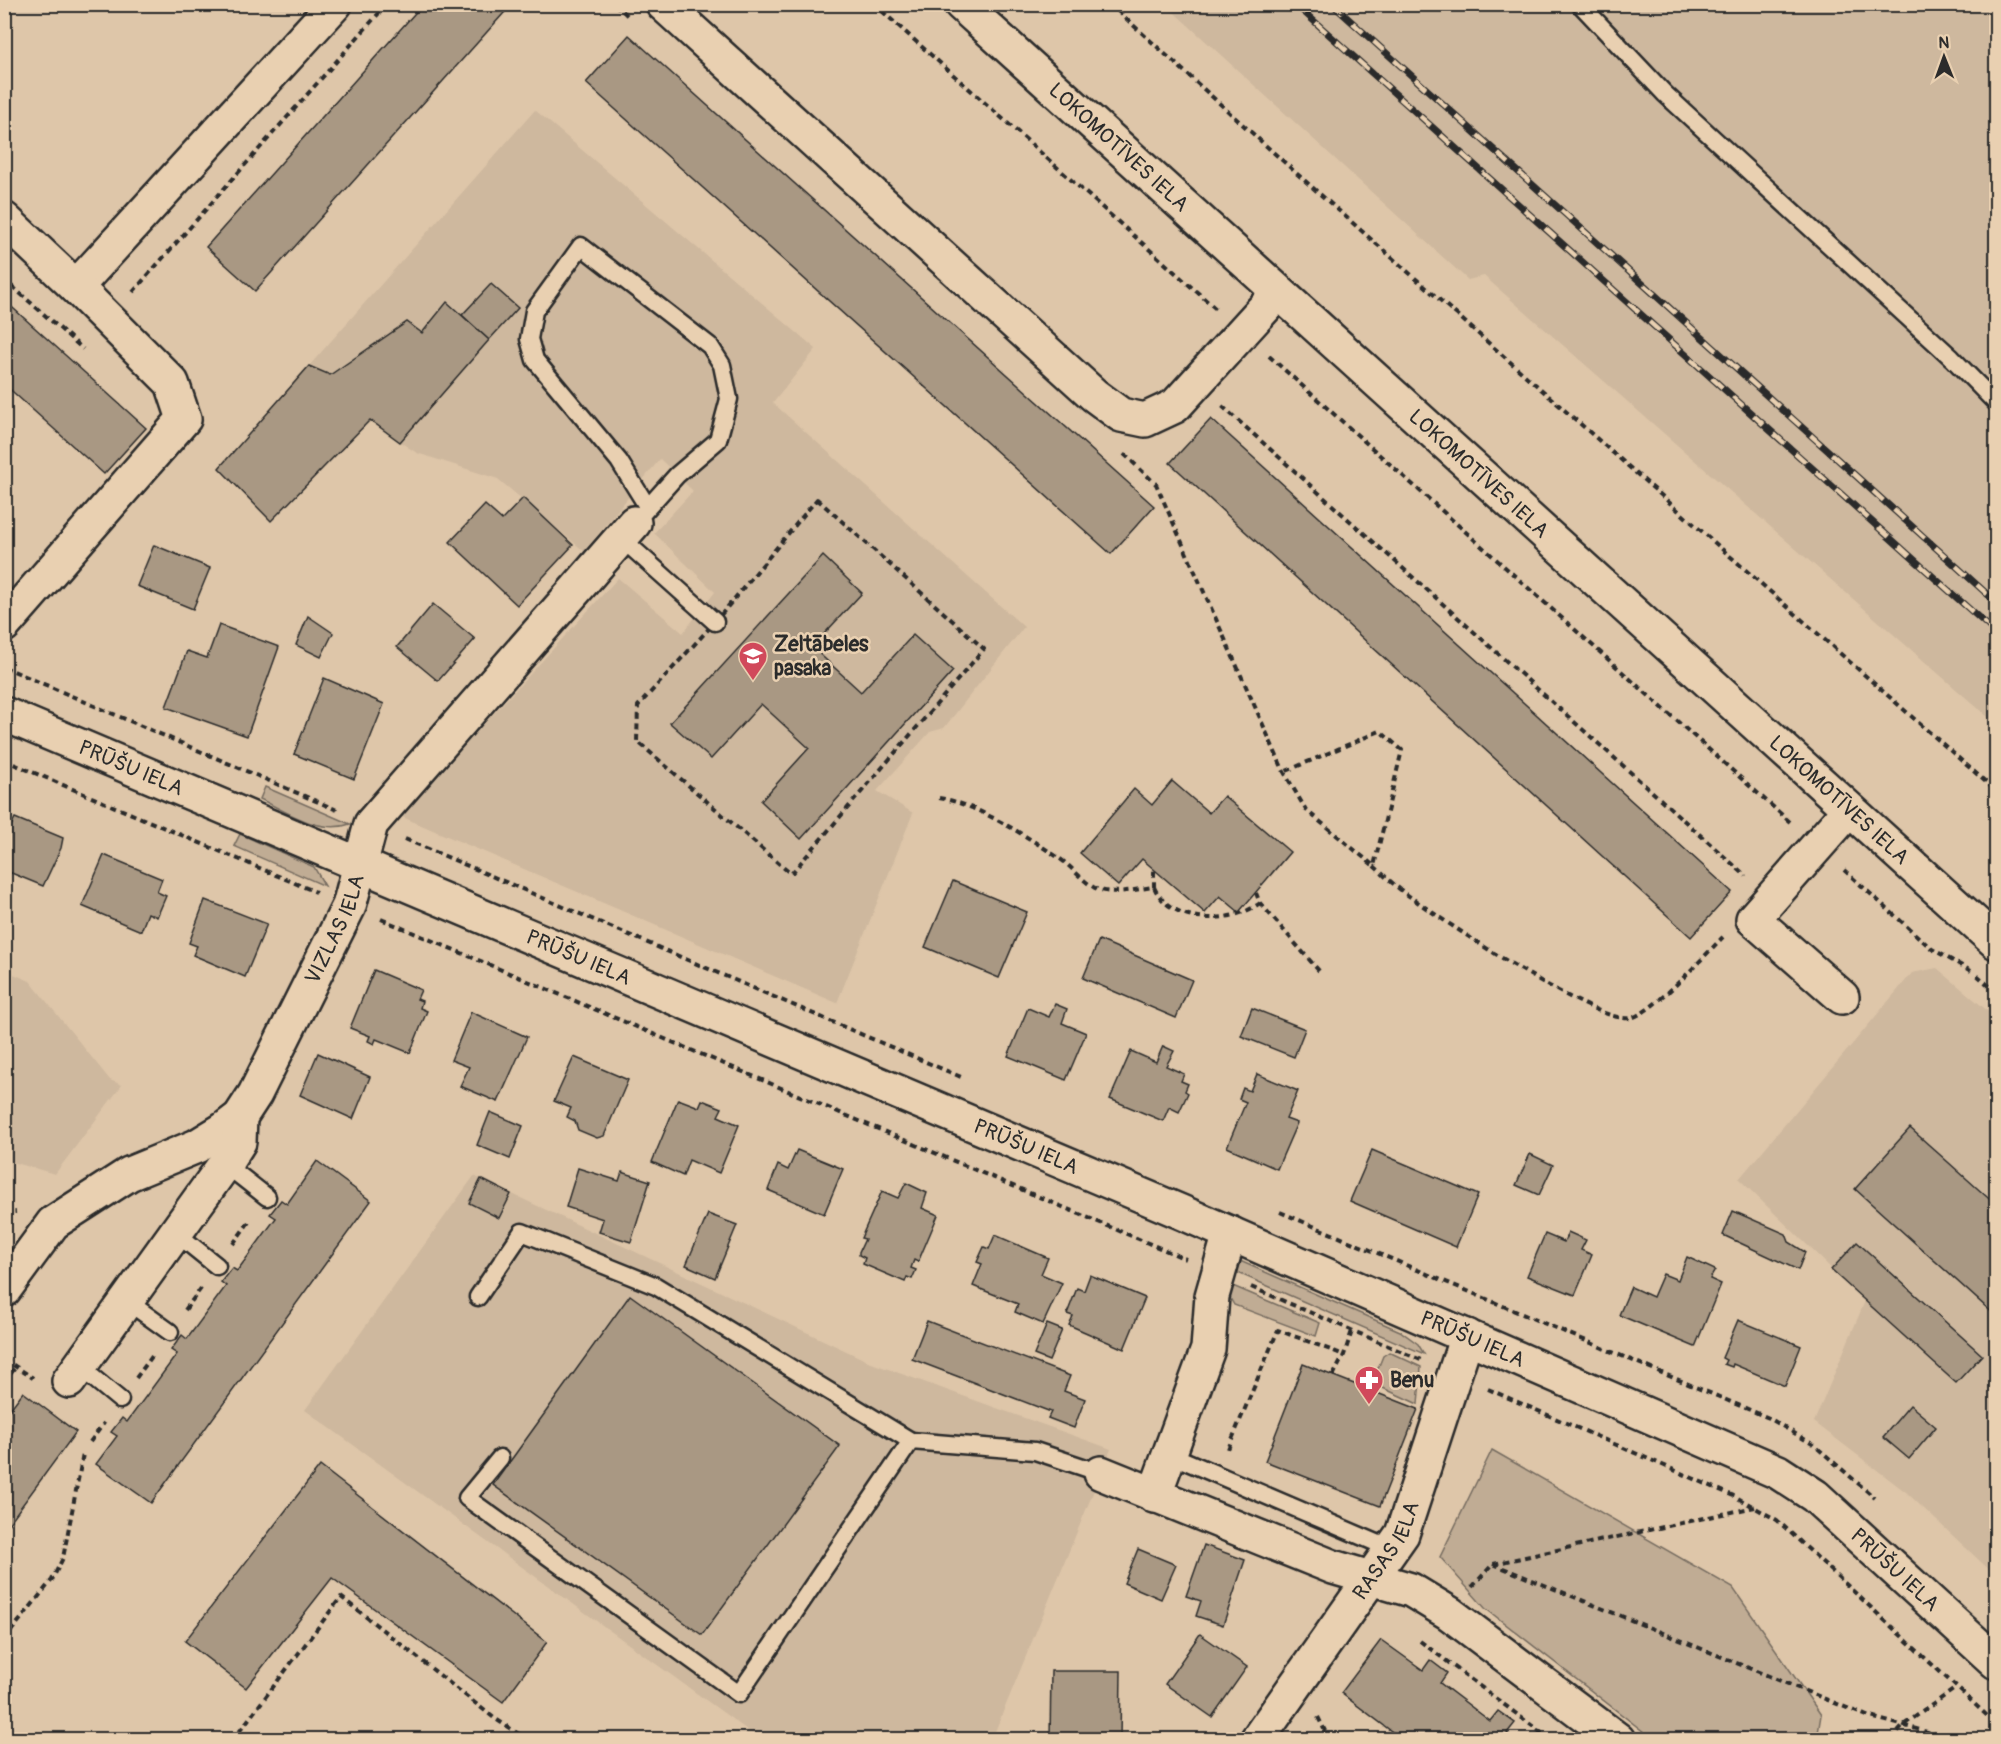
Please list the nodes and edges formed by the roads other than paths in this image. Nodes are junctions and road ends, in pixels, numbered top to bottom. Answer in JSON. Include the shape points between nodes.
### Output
{"nodes":[{"id":1,"x":335,"y":4,"type":"edge"},
{"id":2,"x":663,"y":4,"type":"edge"},
{"id":3,"x":961,"y":4,"type":"edge"},
{"id":4,"x":1580,"y":4,"type":"edge"},
{"id":5,"x":4,"y":219,"type":"edge"},
{"id":6,"x":76,"y":287,"type":"junction"},
{"id":7,"x":1278,"y":292,"type":"junction"},
{"id":8,"x":1996,"y":403,"type":"edge"},
{"id":9,"x":634,"y":523,"type":"junction"},
{"id":10,"x":715,"y":622,"type":"road end"},
{"id":11,"x":4,"y":625,"type":"edge"},
{"id":12,"x":4,"y":714,"type":"edge"},
{"id":13,"x":1849,"y":810,"type":"junction"},
{"id":14,"x":358,"y":865,"type":"junction"},
{"id":15,"x":1996,"y":942,"type":"edge"},
{"id":16,"x":1842,"y":997,"type":"dead end"},
{"id":17,"x":240,"y":1117,"type":"junction"},
{"id":18,"x":225,"y":1164,"type":"junction"},
{"id":19,"x":267,"y":1197,"type":"dead end"},
{"id":20,"x":176,"y":1233,"type":"junction"},
{"id":21,"x":1230,"y":1233,"type":"junction"},
{"id":22,"x":217,"y":1266,"type":"dead end"},
{"id":23,"x":4,"y":1290,"type":"edge"},
{"id":24,"x":478,"y":1297,"type":"dead end"},
{"id":25,"x":127,"y":1301,"type":"junction"},
{"id":26,"x":170,"y":1332,"type":"dead end"},
{"id":27,"x":1467,"y":1336,"type":"junction"},
{"id":28,"x":75,"y":1374,"type":"joint"},
{"id":29,"x":120,"y":1400,"type":"dead end"},
{"id":30,"x":911,"y":1441,"type":"junction"},
{"id":31,"x":1169,"y":1454,"type":"junction"},
{"id":32,"x":500,"y":1458,"type":"dead end"},
{"id":33,"x":1101,"y":1473,"type":"joint"},
{"id":34,"x":1154,"y":1496,"type":"junction"},
{"id":35,"x":1391,"y":1549,"type":"junction"},
{"id":36,"x":1371,"y":1577,"type":"junction"},
{"id":37,"x":1996,"y":1662,"type":"edge"},
{"id":38,"x":1264,"y":1737,"type":"edge"},
{"id":39,"x":1618,"y":1740,"type":"edge"}],
"edges":[{"from":1,"to":6,"type":"street"},
{"from":2,"to":7,"type":"street","via":[[1094,396],[1121,415],[1145,420],[1175,406]]},
{"from":3,"to":7,"type":"street","name":"LOKOMOTĪVES IELA"},
{"from":4,"to":8,"type":"lane","via":[[1665,94]]},
{"from":5,"to":6,"type":"street"},
{"from":6,"to":11,"type":"street","via":[[172,382],[184,419]]},
{"from":7,"to":13,"type":"street","name":"LOKOMOTĪVES IELA"},
{"from":9,"to":9,"type":"lane","via":[[619,461],[535,360],[529,339],[534,311],[581,246],[710,346],[722,365],[729,399],[718,440],[677,475]]},
{"from":9,"to":10,"type":"lane"},
{"from":9,"to":14,"type":"street","name":"VIZLAS IELA","via":[[371,824]]},
{"from":12,"to":14,"type":"street","name":"PRŪŠU IELA"},
{"from":13,"to":15,"type":"street","name":"LOKOMOTĪVES IELA"},
{"from":13,"to":16,"type":"street","via":[[1753,919]]},
{"from":14,"to":17,"type":"street","name":"VIZLAS IELA","via":[[349,906]]},
{"from":14,"to":21,"type":"street","name":"PRŪŠU IELA"},
{"from":17,"to":18,"type":"street","via":[[239,1142]]},
{"from":17,"to":23,"type":"street","name":"VIZLAS IELA","via":[[197,1146],[129,1174],[72,1209],[53,1223]]},
{"from":18,"to":19,"type":"lane"},
{"from":18,"to":20,"type":"street"},
{"from":20,"to":22,"type":"lane"},
{"from":20,"to":25,"type":"street"},
{"from":21,"to":27,"type":"street","name":"PRŪŠU IELA"},
{"from":21,"to":31,"type":"street","via":[[1212,1296],[1208,1349]]},
{"from":24,"to":30,"type":"lane","via":[[522,1232],[656,1286]]},
{"from":25,"to":26,"type":"lane"},
{"from":25,"to":28,"type":"street"},
{"from":27,"to":35,"type":"street","name":"RASAS IELA","via":[[1402,1534]]},
{"from":27,"to":37,"type":"street","name":"PRŪŠU IELA","via":[[1676,1425],[1797,1483]]},
{"from":28,"to":29,"type":"lane"},
{"from":30,"to":32,"type":"lane","via":[[739,1694],[468,1498]]},
{"from":30,"to":33,"type":"lane","via":[[1035,1451]]},
{"from":31,"to":34,"type":"street"},
{"from":31,"to":35,"type":"lane"},
{"from":33,"to":34,"type":"street"},
{"from":34,"to":36,"type":"street","via":[[1333,1567]]},
{"from":35,"to":36,"type":"street","name":"RASAS IELA"},
{"from":36,"to":38,"type":"street","name":"RASAS IELA"},
{"from":36,"to":39,"type":"street","via":[[1411,1590],[1449,1613]]}]}
